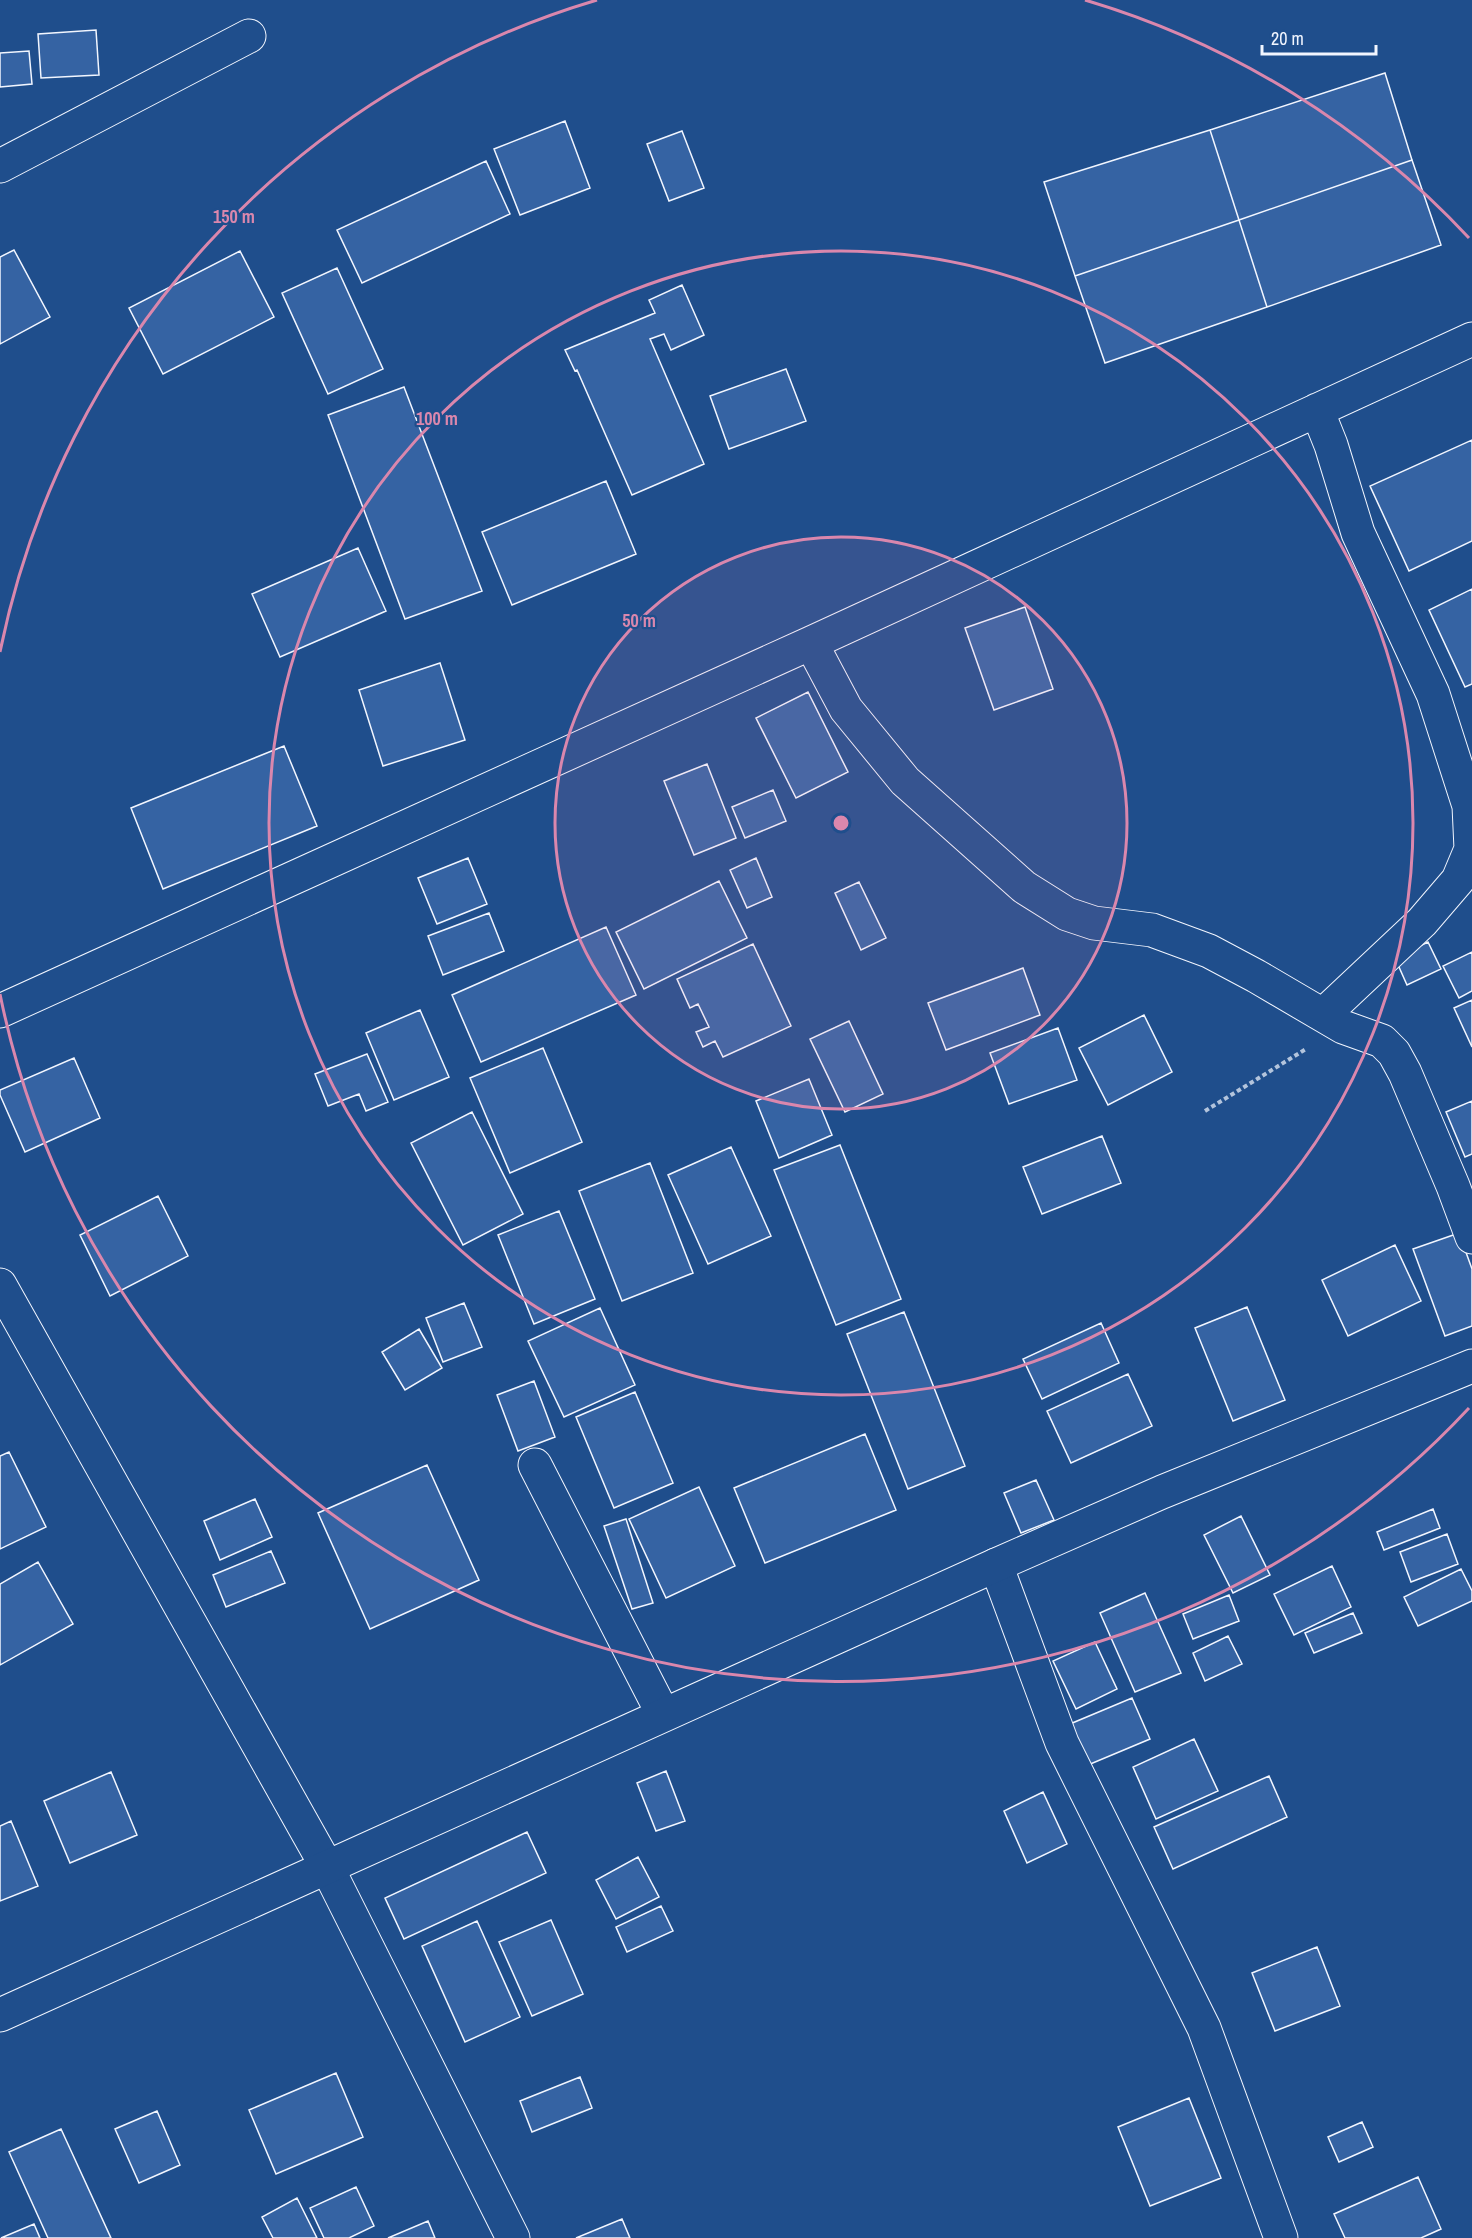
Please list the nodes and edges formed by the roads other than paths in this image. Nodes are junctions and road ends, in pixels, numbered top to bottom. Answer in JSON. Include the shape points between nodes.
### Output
{"nodes":[{"id":1,"x":249,"y":36,"type":"dead end"},
{"id":2,"x":0,"y":166,"type":"edge"},
{"id":3,"x":1472,"y":339,"type":"edge"},
{"id":4,"x":1317,"y":410,"type":"junction"},
{"id":5,"x":811,"y":643,"type":"junction"},
{"id":6,"x":0,"y":1011,"type":"edge"},
{"id":7,"x":1333,"y":1021,"type":"junction"},
{"id":8,"x":1472,"y":1237,"type":"edge"},
{"id":9,"x":0,"y":1285,"type":"edge"},
{"id":10,"x":1472,"y":1366,"type":"edge"},
{"id":11,"x":535,"y":1465,"type":"dead end"},
{"id":12,"x":996,"y":1565,"type":"junction"},
{"id":13,"x":663,"y":1714,"type":"junction"},
{"id":14,"x":327,"y":1867,"type":"junction"},
{"id":15,"x":0,"y":2015,"type":"edge"},
{"id":16,"x":513,"y":2238,"type":"edge"},
{"id":17,"x":1281,"y":2238,"type":"edge"}],
"edges":[{"from":1,"to":2,"type":"street"},
{"from":3,"to":4,"type":"street"},
{"from":4,"to":5,"type":"street"},
{"from":4,"to":7,"type":"street","via":[[1358,533],[1434,694],[1469,806],[1471,849],[1458,880]]},
{"from":5,"to":6,"type":"street"},
{"from":5,"to":7,"type":"street","via":[[846,709],[905,781],[1024,887],[1066,914],[1094,923],[1152,930],[1209,951]]},
{"from":7,"to":8,"type":"street","via":[[1382,1041],[1394,1053]]},
{"from":9,"to":14,"type":"street"},
{"from":10,"to":12,"type":"street","via":[[1162,1492]]},
{"from":11,"to":13,"type":"street"},
{"from":12,"to":13,"type":"street"},
{"from":12,"to":17,"type":"street","via":[[1062,1743],[1204,2028]]},
{"from":13,"to":14,"type":"street"},
{"from":14,"to":15,"type":"street"},
{"from":14,"to":16,"type":"street"}]}
